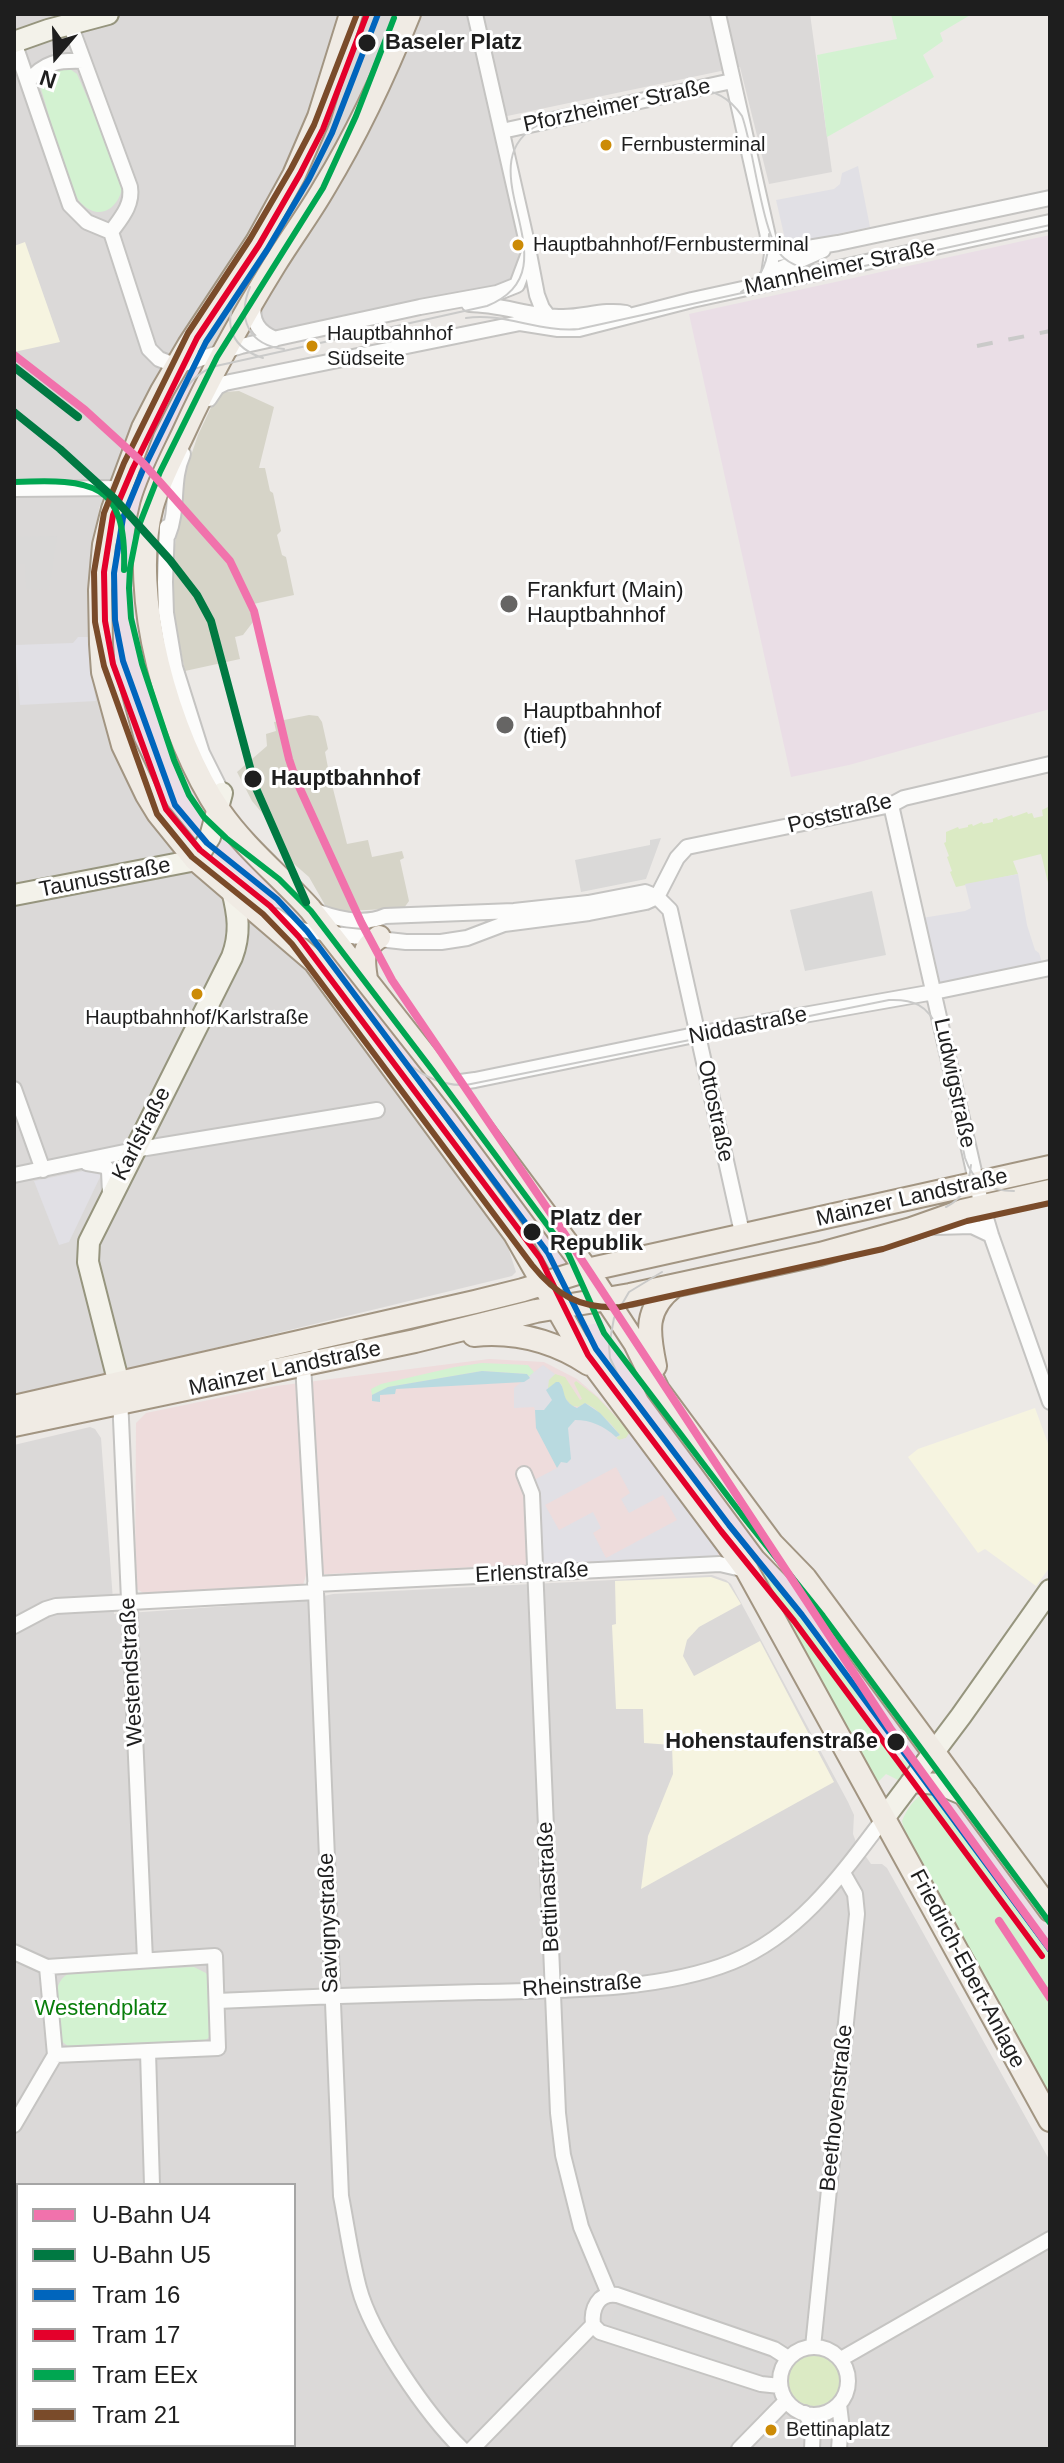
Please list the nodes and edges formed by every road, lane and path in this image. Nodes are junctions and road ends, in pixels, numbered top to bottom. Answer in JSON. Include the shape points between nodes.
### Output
{"nodes":[{"id":1,"x":108,"y":14,"type":"edge"},
{"id":2,"x":351,"y":14,"type":"edge"},
{"id":3,"x":409,"y":14,"type":"edge"},
{"id":4,"x":475,"y":14,"type":"edge"},
{"id":5,"x":718,"y":14,"type":"edge"},
{"id":6,"x":46,"y":22,"type":"edge"},
{"id":7,"x":70,"y":24,"type":"junction"},
{"id":8,"x":14,"y":42,"type":"edge"},
{"id":9,"x":83,"y":61,"type":"junction"},
{"id":10,"x":732,"y":81,"type":"junction"},
{"id":11,"x":28,"y":82,"type":"junction"},
{"id":12,"x":502,"y":131,"type":"junction"},
{"id":13,"x":1050,"y":198,"type":"edge"},
{"id":14,"x":1050,"y":222,"type":"edge"},
{"id":15,"x":111,"y":232,"type":"junction"},
{"id":16,"x":838,"y":243,"type":"junction"},
{"id":17,"x":529,"y":253,"type":"junction"},
{"id":18,"x":772,"y":254,"type":"junction"},
{"id":19,"x":766,"y":279,"type":"junction"},
{"id":20,"x":254,"y":299,"type":"junction"},
{"id":21,"x":479,"y":304,"type":"junction"},
{"id":22,"x":420,"y":307,"type":"junction"},
{"id":23,"x":630,"y":314,"type":"junction"},
{"id":24,"x":548,"y":316,"type":"junction"},
{"id":25,"x":484,"y":329,"type":"junction"},
{"id":26,"x":558,"y":329,"type":"junction"},
{"id":27,"x":275,"y":339,"type":"junction"},
{"id":28,"x":219,"y":360,"type":"junction"},
{"id":29,"x":177,"y":366,"type":"junction"},
{"id":30,"x":161,"y":483,"type":"junction"},
{"id":31,"x":121,"y":488,"type":"junction"},
{"id":32,"x":14,"y":489,"type":"edge"},
{"id":33,"x":168,"y":535,"type":"junction"},
{"id":34,"x":1050,"y":764,"type":"edge"},
{"id":35,"x":220,"y":801,"type":"junction"},
{"id":36,"x":891,"y":805,"type":"junction"},
{"id":37,"x":196,"y":860,"type":"junction"},
{"id":38,"x":226,"y":885,"type":"junction"},
{"id":39,"x":14,"y":895,"type":"edge"},
{"id":40,"x":657,"y":897,"type":"junction"},
{"id":41,"x":310,"y":909,"type":"junction"},
{"id":42,"x":478,"y":913,"type":"junction"},
{"id":43,"x":502,"y":917,"type":"junction"},
{"id":44,"x":330,"y":934,"type":"junction"},
{"id":45,"x":478,"y":934,"type":"junction"},
{"id":46,"x":379,"y":937,"type":"junction"},
{"id":47,"x":1050,"y":968,"type":"edge"},
{"id":48,"x":366,"y":979,"type":"junction"},
{"id":49,"x":934,"y":992,"type":"junction"},
{"id":50,"x":698,"y":1034,"type":"junction"},
{"id":51,"x":446,"y":1084,"type":"junction"},
{"id":52,"x":14,"y":1089,"type":"edge"},
{"id":53,"x":377,"y":1110,"type":"dead end"},
{"id":54,"x":134,"y":1150,"type":"junction"},
{"id":55,"x":79,"y":1162,"type":"junction"},
{"id":56,"x":1050,"y":1167,"type":"edge"},
{"id":57,"x":43,"y":1170,"type":"junction"},
{"id":58,"x":14,"y":1175,"type":"edge"},
{"id":59,"x":976,"y":1184,"type":"junction"},
{"id":60,"x":1050,"y":1191,"type":"edge"},
{"id":61,"x":109,"y":1200,"type":"junction"},
{"id":62,"x":982,"y":1206,"type":"junction"},
{"id":63,"x":911,"y":1229,"type":"junction"},
{"id":64,"x":991,"y":1235,"type":"junction"},
{"id":65,"x":743,"y":1237,"type":"junction"},
{"id":66,"x":587,"y":1270,"type":"junction"},
{"id":67,"x":543,"y":1284,"type":"junction"},
{"id":68,"x":675,"y":1285,"type":"junction"},
{"id":69,"x":597,"y":1300,"type":"junction"},
{"id":70,"x":556,"y":1308,"type":"junction"},
{"id":71,"x":415,"y":1341,"type":"junction"},
{"id":72,"x":303,"y":1364,"type":"junction"},
{"id":73,"x":600,"y":1372,"type":"junction"},
{"id":74,"x":658,"y":1390,"type":"junction"},
{"id":75,"x":120,"y":1394,"type":"junction"},
{"id":76,"x":1050,"y":1402,"type":"edge"},
{"id":77,"x":14,"y":1407,"type":"edge"},
{"id":78,"x":14,"y":1425,"type":"edge"},
{"id":79,"x":524,"y":1474,"type":"dead end"},
{"id":80,"x":747,"y":1570,"type":"junction"},
{"id":81,"x":535,"y":1573,"type":"junction"},
{"id":82,"x":315,"y":1588,"type":"junction"},
{"id":83,"x":1050,"y":1590,"type":"edge"},
{"id":84,"x":128,"y":1602,"type":"junction"},
{"id":85,"x":14,"y":1626,"type":"edge"},
{"id":86,"x":934,"y":1753,"type":"junction"},
{"id":87,"x":911,"y":1782,"type":"junction"},
{"id":88,"x":967,"y":1796,"type":"junction"},
{"id":89,"x":885,"y":1817,"type":"junction"},
{"id":90,"x":843,"y":1873,"type":"junction"},
{"id":91,"x":1050,"y":1910,"type":"edge"},
{"id":92,"x":14,"y":1952,"type":"edge"},
{"id":93,"x":145,"y":1960,"type":"junction"},
{"id":94,"x":47,"y":1967,"type":"junction"},
{"id":95,"x":553,"y":1989,"type":"junction"},
{"id":96,"x":332,"y":1996,"type":"junction"},
{"id":97,"x":217,"y":2001,"type":"junction"},
{"id":98,"x":148,"y":2052,"type":"junction"},
{"id":99,"x":55,"y":2055,"type":"junction"},
{"id":100,"x":1050,"y":2120,"type":"edge"},
{"id":101,"x":14,"y":2125,"type":"edge"},
{"id":102,"x":152,"y":2183,"type":"edge"},
{"id":103,"x":1050,"y":2239,"type":"edge"},
{"id":104,"x":609,"y":2294,"type":"junction"},
{"id":105,"x":593,"y":2325,"type":"junction"},
{"id":106,"x":813,"y":2347,"type":"junction"},
{"id":107,"x":788,"y":2358,"type":"junction"},
{"id":108,"x":841,"y":2359,"type":"junction"},
{"id":109,"x":780,"y":2386,"type":"junction"},
{"id":110,"x":786,"y":2401,"type":"junction"},
{"id":111,"x":839,"y":2404,"type":"junction"},
{"id":112,"x":805,"y":2413,"type":"junction"},
{"id":113,"x":462,"y":2449,"type":"edge"},
{"id":114,"x":472,"y":2449,"type":"edge"},
{"id":115,"x":739,"y":2449,"type":"edge"},
{"id":116,"x":812,"y":2449,"type":"edge"},
{"id":117,"x":839,"y":2449,"type":"edge"}],
"edges":[{"from":1,"to":7,"type":"main road"},
{"from":2,"to":29,"type":"main road","via":[[319,117],[294,175]]},
{"from":3,"to":20,"type":"main road","via":[[389,65],[325,188]]},
{"from":4,"to":12,"type":"street"},
{"from":5,"to":10,"type":"street"},
{"from":6,"to":7,"type":"main road"},
{"from":6,"to":8,"type":"main road"},
{"from":7,"to":9,"type":"street"},
{"from":8,"to":11,"type":"street"},
{"from":9,"to":11,"type":"street","via":[[47,64]]},
{"from":9,"to":15,"type":"street","via":[[132,195]]},
{"from":10,"to":12,"type":"street","name":"Pforzheimer Straße"},
{"from":10,"to":18,"type":"street"},
{"from":11,"to":15,"type":"street","via":[[70,205],[87,222]]},
{"from":12,"to":17,"type":"street"},
{"from":13,"to":16,"type":"street","name":"Mannheimer Straße"},
{"from":14,"to":19,"type":"street","name":"Mannheimer Straße"},
{"from":15,"to":29,"type":"street","via":[[149,349]]},
{"from":16,"to":18,"type":"street","name":"Mannheimer Straße"},
{"from":16,"to":19,"type":"street","name":"Mannheimer Straße"},
{"from":17,"to":22,"type":"street","name":"Mannheimer Straße","via":[[516,286]]},
{"from":17,"to":24,"type":"street","via":[[537,295]]},
{"from":18,"to":19,"type":"street"},
{"from":19,"to":23,"type":"street","name":"Mannheimer Straße"},
{"from":20,"to":27,"type":"street","via":[[257,327]]},
{"from":20,"to":28,"type":"main road"},
{"from":21,"to":22,"type":"street","name":"Mannheimer Straße"},
{"from":21,"to":24,"type":"street","name":"Mannheimer Straße"},
{"from":21,"to":25,"type":"street","via":[[490,313]]},
{"from":22,"to":27,"type":"street","name":"Mannheimer Straße"},
{"from":23,"to":24,"type":"street","name":"Mannheimer Straße"},
{"from":23,"to":26,"type":"street","name":"Mannheimer Straße"},
{"from":24,"to":26,"type":"street"},
{"from":25,"to":26,"type":"street","name":"Mannheimer Straße","via":[[520,323]]},
{"from":25,"to":33,"type":"street","name":"Mannheimer Straße","via":[[217,387],[179,463]]},
{"from":27,"to":28,"type":"street","name":"Mannheimer Straße"},
{"from":28,"to":29,"type":"street","name":"Mannheimer Straße"},
{"from":28,"to":30,"type":"main road"},
{"from":29,"to":31,"type":"main road","via":[[143,428]]},
{"from":30,"to":33,"type":"street"},
{"from":30,"to":35,"type":"main road","via":[[146,551],[159,668],[192,763]]},
{"from":31,"to":32,"type":"street"},
{"from":31,"to":37,"type":"main road","via":[[104,545],[103,672],[137,776],[158,813]]},
{"from":33,"to":35,"type":"street","via":[[166,613],[175,667]]},
{"from":34,"to":36,"type":"street","name":"Poststraße"},
{"from":35,"to":37,"type":"main road","via":[[210,837]]},
{"from":35,"to":41,"type":"main road","via":[[255,854]]},
{"from":36,"to":40,"type":"street","name":"Poststraße","via":[[687,847]]},
{"from":36,"to":49,"type":"street","name":"Ludwigstraße"},
{"from":37,"to":38,"type":"main road"},
{"from":37,"to":39,"type":"main road","name":"Taunusstraße"},
{"from":38,"to":44,"type":"street","via":[[291,927]]},
{"from":38,"to":54,"type":"main road","name":"Karlstraße","via":[[239,919],[232,957]]},
{"from":38,"to":67,"type":"main road","via":[[315,962],[515,1234]]},
{"from":40,"to":43,"type":"street","via":[[589,913]]},
{"from":40,"to":50,"type":"street","name":"Ottostraße","via":[[670,910]]},
{"from":41,"to":42,"type":"street","via":[[375,921],[385,916]]},
{"from":41,"to":44,"type":"main road"},
{"from":42,"to":43,"type":"street"},
{"from":42,"to":45,"type":"street","via":[[484,925]]},
{"from":43,"to":45,"type":"street"},
{"from":44,"to":46,"type":"street"},
{"from":44,"to":48,"type":"main road"},
{"from":45,"to":46,"type":"street","via":[[423,943]]},
{"from":46,"to":48,"type":"main road","via":[[363,953]]},
{"from":47,"to":49,"type":"street","name":"Niddastraße"},
{"from":48,"to":51,"type":"main road"},
{"from":49,"to":50,"type":"street","name":"Niddastraße"},
{"from":49,"to":59,"type":"street","name":"Ludwigstraße"},
{"from":50,"to":51,"type":"street","name":"Niddastraße"},
{"from":50,"to":65,"type":"street","name":"Ottostraße"},
{"from":51,"to":66,"type":"main road"},
{"from":52,"to":57,"type":"street"},
{"from":53,"to":54,"type":"street"},
{"from":54,"to":55,"type":"street"},
{"from":54,"to":61,"type":"main road","name":"Karlstraße"},
{"from":55,"to":57,"type":"street"},
{"from":55,"to":61,"type":"street","via":[[108,1168]]},
{"from":56,"to":59,"type":"main road","name":"Mainzer Landstraße"},
{"from":57,"to":58,"type":"street"},
{"from":59,"to":62,"type":"street","name":"Ludwigstraße"},
{"from":59,"to":65,"type":"main road","name":"Mainzer Landstraße"},
{"from":60,"to":62,"type":"main road","name":"Mainzer Landstraße"},
{"from":61,"to":75,"type":"main road","name":"Karlstraße","via":[[87,1253]]},
{"from":62,"to":63,"type":"main road","name":"Mainzer Landstraße"},
{"from":62,"to":64,"type":"street","name":"Ludwigstraße"},
{"from":63,"to":64,"type":"street","name":"Mainzer Landstraße","via":[[966,1226]]},
{"from":63,"to":68,"type":"main road","name":"Mainzer Landstraße"},
{"from":64,"to":76,"type":"street","name":"Ludwigstraße"},
{"from":65,"to":66,"type":"main road","name":"Mainzer Landstraße"},
{"from":66,"to":67,"type":"main road"},
{"from":66,"to":69,"type":"main road"},
{"from":67,"to":69,"type":"main road"},
{"from":67,"to":70,"type":"main road"},
{"from":67,"to":75,"type":"main road","name":"Mainzer Landstraße"},
{"from":68,"to":69,"type":"main road","name":"Mainzer Landstraße"},
{"from":68,"to":74,"type":"main road","via":[[657,1302],[651,1324]]},
{"from":69,"to":70,"type":"main road"},
{"from":69,"to":74,"type":"main road","via":[[635,1343]]},
{"from":70,"to":71,"type":"main road","name":"Mainzer Landstraße"},
{"from":70,"to":73,"type":"main road","name":"Friedrich-Ebert-Anlage"},
{"from":71,"to":72,"type":"main road","name":"Mainzer Landstraße"},
{"from":71,"to":73,"type":"main road","via":[[518,1336],[556,1346]]},
{"from":72,"to":75,"type":"main road","name":"Mainzer Landstraße"},
{"from":72,"to":82,"type":"street","name":"Savignystraße"},
{"from":73,"to":80,"type":"main road","name":"Friedrich-Ebert-Anlage"},
{"from":74,"to":86,"type":"main road"},
{"from":75,"to":77,"type":"main road","name":"Mainzer Landstraße"},
{"from":75,"to":78,"type":"main road","name":"Mainzer Landstraße","via":[[84,1409]]},
{"from":75,"to":84,"type":"street","name":"Westendstraße"},
{"from":79,"to":81,"type":"street","name":"Bettinastraße","via":[[532,1494]]},
{"from":80,"to":81,"type":"street","name":"Erlenstraße","via":[[720,1564]]},
{"from":80,"to":89,"type":"main road","name":"Friedrich-Ebert-Anlage"},
{"from":81,"to":82,"type":"street","name":"Erlenstraße"},
{"from":81,"to":95,"type":"street","name":"Bettinastraße"},
{"from":82,"to":84,"type":"street","name":"Erlenstraße"},
{"from":82,"to":96,"type":"street","name":"Savignystraße"},
{"from":83,"to":86,"type":"main road"},
{"from":84,"to":85,"type":"street","name":"Erlenstraße","via":[[56,1606]]},
{"from":84,"to":93,"type":"street","name":"Westendstraße"},
{"from":86,"to":87,"type":"main road"},
{"from":86,"to":88,"type":"main road"},
{"from":87,"to":88,"type":"main road","via":[[939,1784]]},
{"from":87,"to":89,"type":"main road"},
{"from":88,"to":91,"type":"main road"},
{"from":89,"to":90,"type":"street","name":"Rheinstraße"},
{"from":89,"to":100,"type":"main road","name":"Friedrich-Ebert-Anlage"},
{"from":90,"to":95,"type":"street","name":"Rheinstraße","via":[[793,1924],[732,1962],[644,1983]]},
{"from":90,"to":106,"type":"street","name":"Beethovenstraße","via":[[855,1894],[857,1914]]},
{"from":92,"to":94,"type":"street"},
{"from":93,"to":94,"type":"street"},
{"from":93,"to":97,"type":"street","via":[[215,1956]]},
{"from":94,"to":99,"type":"street"},
{"from":95,"to":96,"type":"street","name":"Rheinstraße"},
{"from":95,"to":104,"type":"street","name":"Bettinastraße","via":[[563,2155],[581,2227]]},
{"from":96,"to":97,"type":"street","name":"Rheinstraße"},
{"from":96,"to":113,"type":"street","name":"Savignystraße","via":[[341,2196],[359,2290],[413,2389]]},
{"from":97,"to":98,"type":"street","via":[[218,2048]]},
{"from":98,"to":99,"type":"street"},
{"from":98,"to":102,"type":"street"},
{"from":99,"to":101,"type":"street"},
{"from":103,"to":108,"type":"street"},
{"from":104,"to":105,"type":"street","via":[[596,2303]]},
{"from":104,"to":107,"type":"street"},
{"from":105,"to":109,"type":"street","via":[[600,2332]]},
{"from":105,"to":114,"type":"street"},
{"from":106,"to":107,"type":"street"},
{"from":106,"to":108,"type":"street"},
{"from":107,"to":109,"type":"street"},
{"from":108,"to":111,"type":"street","via":[[848,2383]]},
{"from":109,"to":110,"type":"street"},
{"from":110,"to":112,"type":"street"},
{"from":110,"to":115,"type":"street"},
{"from":111,"to":112,"type":"street","via":[[821,2414]]},
{"from":111,"to":117,"type":"street"},
{"from":112,"to":116,"type":"street","via":[[813,2426]]}]}
